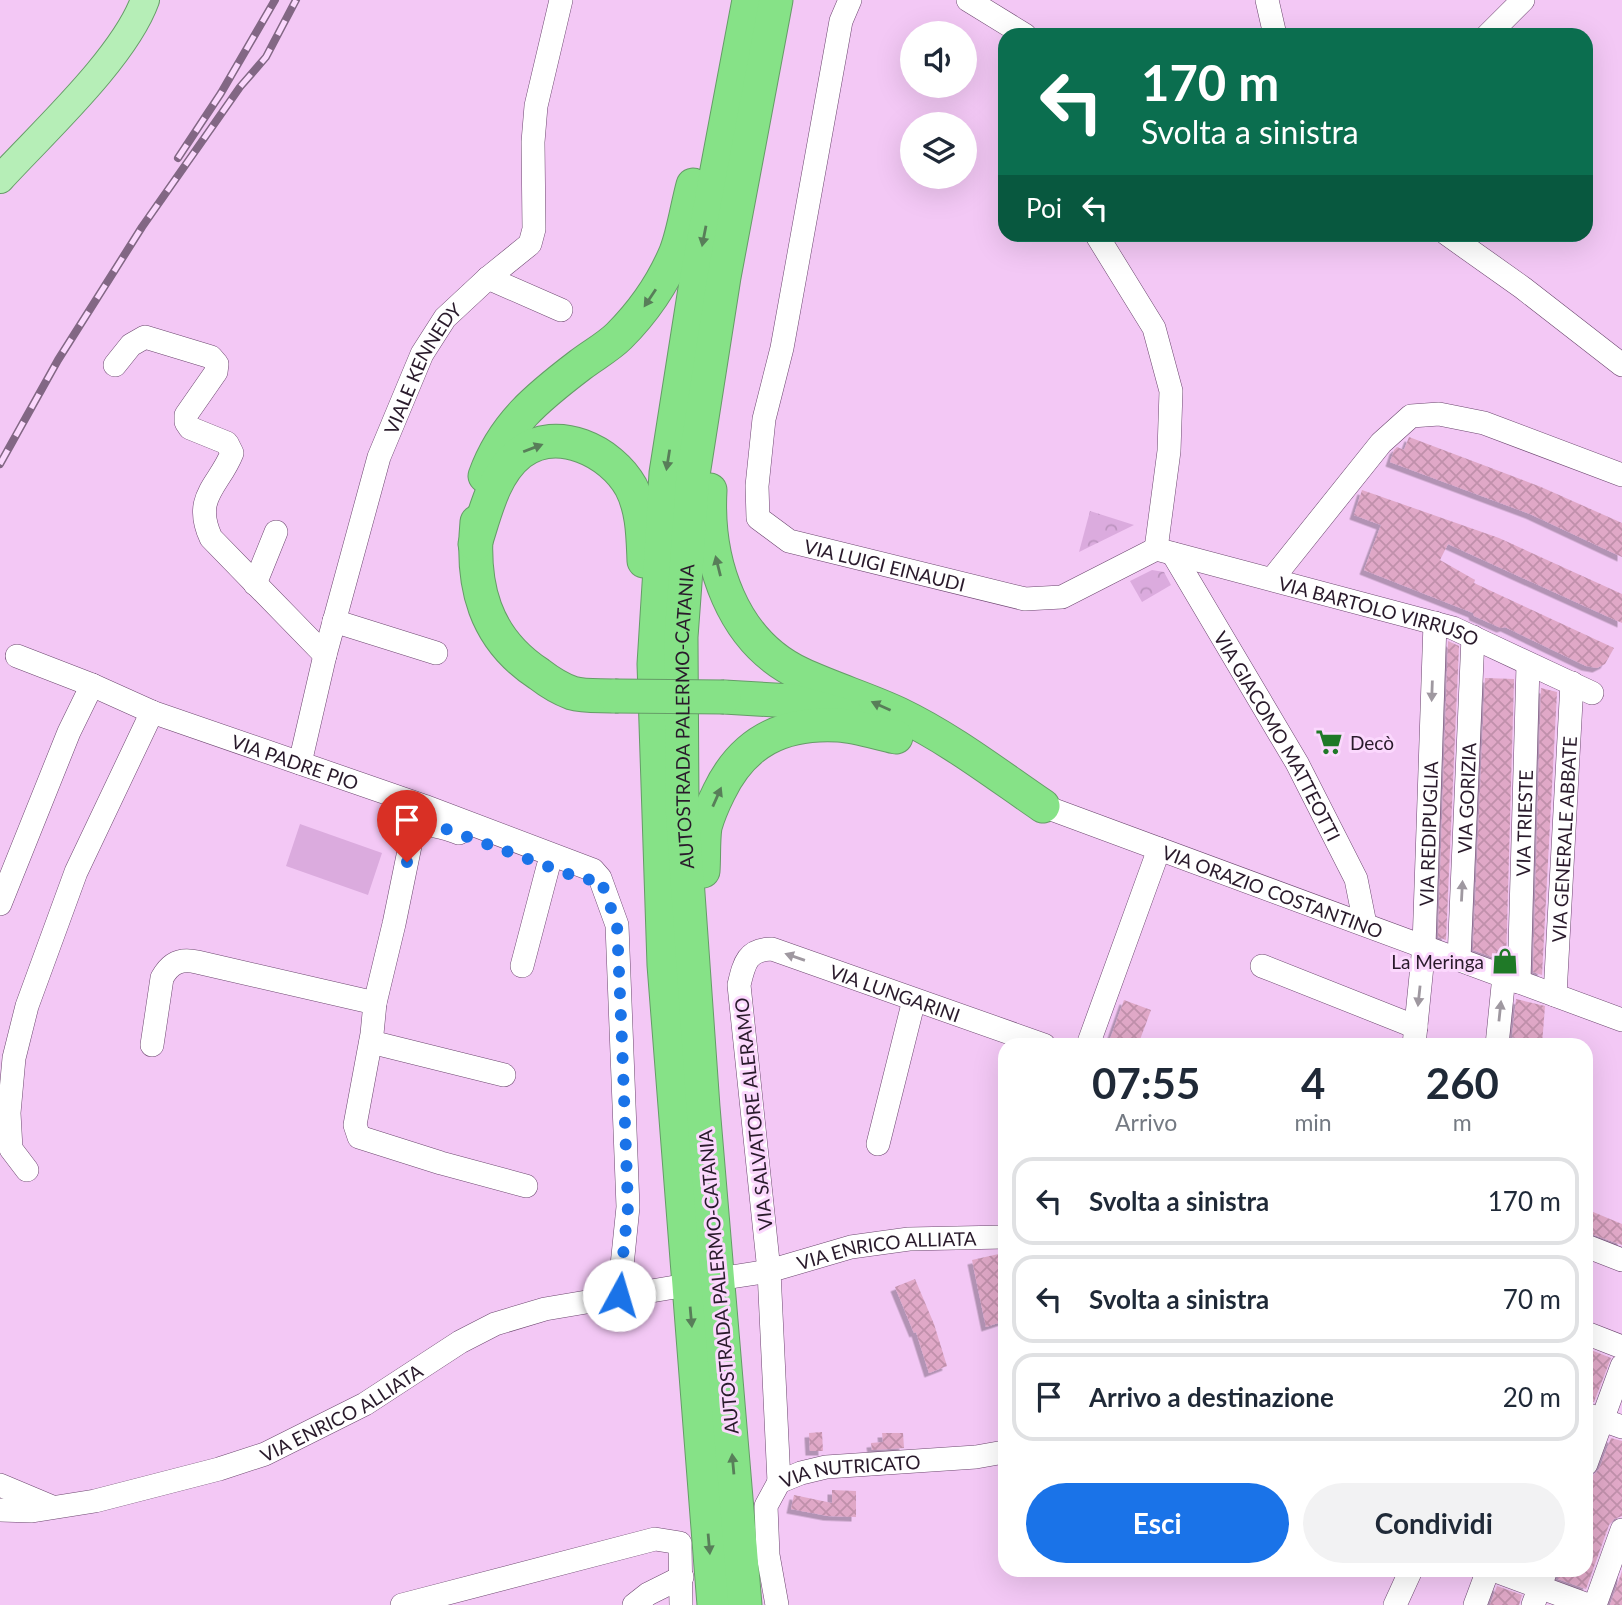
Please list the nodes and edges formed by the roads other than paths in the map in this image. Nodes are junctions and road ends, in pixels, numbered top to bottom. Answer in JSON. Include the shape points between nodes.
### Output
{"nodes":[{"id":1,"x":145,"y":0,"type":"edge"},
{"id":2,"x":561,"y":0,"type":"edge"},
{"id":3,"x":743,"y":0,"type":"edge"},
{"id":4,"x":749,"y":0,"type":"edge"},
{"id":5,"x":776,"y":0,"type":"edge"},
{"id":6,"x":788,"y":0,"type":"edge"},
{"id":7,"x":850,"y":0,"type":"edge"},
{"id":8,"x":968,"y":0,"type":"edge"},
{"id":9,"x":1266,"y":0,"type":"edge"},
{"id":10,"x":1524,"y":0,"type":"edge"},
{"id":11,"x":1014,"y":28,"type":"edge"},
{"id":12,"x":1273,"y":28,"type":"edge"},
{"id":13,"x":1495,"y":28,"type":"edge"},
{"id":14,"x":0,"y":179,"type":"edge"},
{"id":15,"x":1101,"y":242,"type":"edge"},
{"id":16,"x":1458,"y":242,"type":"edge"},
{"id":17,"x":488,"y":278,"type":"junction"},
{"id":18,"x":561,"y":310,"type":"dead end"},
{"id":19,"x":115,"y":365,"type":"dead end"},
{"id":20,"x":1622,"y":365,"type":"edge"},
{"id":21,"x":1622,"y":475,"type":"edge"},
{"id":22,"x":275,"y":532,"type":"dead end"},
{"id":23,"x":475,"y":544,"type":"junction"},
{"id":24,"x":1164,"y":552,"type":"junction"},
{"id":25,"x":1273,"y":578,"type":"junction"},
{"id":26,"x":255,"y":584,"type":"junction"},
{"id":27,"x":334,"y":621,"type":"junction"},
{"id":28,"x":1434,"y":623,"type":"junction"},
{"id":29,"x":1474,"y":637,"type":"junction"},
{"id":30,"x":436,"y":653,"type":"dead end"},
{"id":31,"x":325,"y":655,"type":"junction"},
{"id":32,"x":16,"y":656,"type":"dead end"},
{"id":33,"x":1528,"y":665,"type":"junction"},
{"id":34,"x":92,"y":685,"type":"junction"},
{"id":35,"x":1582,"y":688,"type":"joint"},
{"id":36,"x":152,"y":712,"type":"junction"},
{"id":37,"x":896,"y":737,"type":"junction"},
{"id":38,"x":300,"y":763,"type":"junction"},
{"id":39,"x":1043,"y":806,"type":"junction"},
{"id":40,"x":1159,"y":849,"type":"junction"},
{"id":41,"x":548,"y":867,"type":"junction"},
{"id":42,"x":600,"y":878,"type":"junction"},
{"id":43,"x":0,"y":904,"type":"edge"},
{"id":44,"x":1365,"y":924,"type":"junction"},
{"id":45,"x":1424,"y":946,"type":"junction"},
{"id":46,"x":747,"y":959,"type":"joint"},
{"id":47,"x":1459,"y":959,"type":"junction"},
{"id":48,"x":522,"y":966,"type":"dead end"},
{"id":49,"x":1262,"y":966,"type":"dead end"},
{"id":50,"x":1512,"y":979,"type":"junction"},
{"id":51,"x":1555,"y":995,"type":"junction"},
{"id":52,"x":914,"y":1000,"type":"junction"},
{"id":53,"x":375,"y":1003,"type":"junction"},
{"id":54,"x":1622,"y":1020,"type":"edge"},
{"id":55,"x":1415,"y":1036,"type":"edge"},
{"id":56,"x":1024,"y":1038,"type":"edge"},
{"id":57,"x":1091,"y":1038,"type":"edge"},
{"id":58,"x":1499,"y":1038,"type":"edge"},
{"id":59,"x":370,"y":1042,"type":"junction"},
{"id":60,"x":152,"y":1045,"type":"dead end"},
{"id":61,"x":504,"y":1075,"type":"dead end"},
{"id":62,"x":703,"y":1107,"type":"junction"},
{"id":63,"x":878,"y":1144,"type":"dead end"},
{"id":64,"x":27,"y":1170,"type":"dead end"},
{"id":65,"x":526,"y":1186,"type":"dead end"},
{"id":66,"x":683,"y":1225,"type":"junction"},
{"id":67,"x":998,"y":1237,"type":"edge"},
{"id":68,"x":1593,"y":1249,"type":"edge"},
{"id":69,"x":1622,"y":1260,"type":"edge"},
{"id":70,"x":769,"y":1271,"type":"junction"},
{"id":71,"x":731,"y":1278,"type":"dead end"},
{"id":72,"x":675,"y":1287,"type":"dead end"},
{"id":73,"x":619,"y":1295,"type":"junction"},
{"id":74,"x":1593,"y":1336,"type":"edge"},
{"id":75,"x":1622,"y":1347,"type":"edge"},
{"id":76,"x":1622,"y":1366,"type":"edge"},
{"id":77,"x":1603,"y":1420,"type":"edge"},
{"id":78,"x":1593,"y":1446,"type":"edge"},
{"id":79,"x":998,"y":1453,"type":"edge"},
{"id":80,"x":779,"y":1482,"type":"junction"},
{"id":81,"x":0,"y":1485,"type":"edge"},
{"id":82,"x":53,"y":1508,"type":"junction"},
{"id":83,"x":0,"y":1510,"type":"edge"},
{"id":84,"x":1622,"y":1530,"type":"edge"},
{"id":85,"x":682,"y":1577,"type":"junction"},
{"id":86,"x":1408,"y":1577,"type":"edge"},
{"id":87,"x":1485,"y":1577,"type":"edge"},
{"id":88,"x":1511,"y":1577,"type":"edge"},
{"id":89,"x":1539,"y":1588,"type":"edge"},
{"id":90,"x":402,"y":1605,"type":"edge"},
{"id":91,"x":634,"y":1605,"type":"edge"},
{"id":92,"x":681,"y":1605,"type":"edge"},
{"id":93,"x":714,"y":1605,"type":"edge"},
{"id":94,"x":745,"y":1605,"type":"edge"},
{"id":95,"x":777,"y":1605,"type":"edge"},
{"id":96,"x":1395,"y":1605,"type":"edge"},
{"id":97,"x":1475,"y":1605,"type":"edge"},
{"id":98,"x":1588,"y":1605,"type":"edge"},
{"id":99,"x":1595,"y":1605,"type":"edge"}],
"edges":[{"from":1,"to":14,"type":"main road","via":[[125,38],[93,79]]},
{"from":2,"to":17,"type":"street","name":"VIALE KENNEDY","via":[[536,106],[534,229],[530,244]]},
{"from":3,"to":23,"type":"highway","one_way":true,"via":[[676,252],[656,291],[617,339],[539,397],[511,425],[493,454],[481,490]]},
{"from":4,"to":66,"type":"highway","name":"AUTOSTRADA PALERMO-CATANIA","one_way":true,"via":[[697,276],[666,473],[654,664],[664,965]]},
{"from":5,"to":62,"type":"highway","name":"AUTOSTRADA PALERMO-CATANIA","via":[[724,276],[695,462],[681,637],[682,808]]},
{"from":39,"to":6,"type":"highway","one_way":true,"via":[[942,737],[776,659],[740,621],[718,570],[709,493],[739,279]]},
{"from":7,"to":24,"type":"street","name":"VIA LUIGI EINAUDI","via":[[841,22],[782,348],[764,419],[758,518],[789,541],[1025,599],[1062,597]]},
{"from":8,"to":11,"type":"street"},
{"from":9,"to":12,"type":"street"},
{"from":10,"to":13,"type":"street"},
{"from":15,"to":24,"type":"street","via":[[1154,327],[1171,391]]},
{"from":16,"to":20,"type":"street"},
{"from":17,"to":18,"type":"street"},
{"from":17,"to":27,"type":"street","name":"VIALE KENNEDY","via":[[445,318],[422,354],[379,457]]},
{"from":19,"to":26,"type":"street","via":[[131,345],[145,337],[212,357],[217,364],[186,422],[190,428],[228,443],[232,453],[208,491],[204,524],[211,538]]},
{"from":21,"to":25,"type":"street","via":[[1484,423],[1439,414],[1411,416],[1381,443]]},
{"from":22,"to":26,"type":"street"},
{"from":23,"to":37,"type":"highway","bridge":true,"via":[[477,583],[501,641],[537,673],[572,693],[792,701],[836,711]]},
{"from":23,"to":66,"type":"highway","one_way":true,"via":[[505,470],[520,453],[537,444],[575,442],[596,452],[631,487],[643,526],[641,667],[652,968],[668,1139]]},
{"from":24,"to":25,"type":"street","name":"VIA BARTOLO VIRRUSO"},
{"from":24,"to":44,"type":"street","name":"VIA GIACOMO MATTEOTTI","via":[[1297,763],[1356,879]]},
{"from":25,"to":28,"type":"street","name":"VIA BARTOLO VIRRUSO"},
{"from":26,"to":31,"type":"street"},
{"from":27,"to":30,"type":"street"},
{"from":27,"to":31,"type":"street","name":"VIALE KENNEDY"},
{"from":28,"to":29,"type":"street","name":"VIA BARTOLO VIRRUSO"},
{"from":28,"to":45,"type":"street","name":"VIA REDIPUGLIA","one_way":true},
{"from":29,"to":33,"type":"street","name":"VIA BARTOLO VIRRUSO"},
{"from":47,"to":29,"type":"street","name":"VIA GORIZIA","one_way":true},
{"from":31,"to":38,"type":"street","name":"VIALE KENNEDY"},
{"from":32,"to":34,"type":"street","name":"VIA PADRE PIO"},
{"from":33,"to":35,"type":"street","name":"VIA BARTOLO VIRRUSO"},
{"from":33,"to":50,"type":"street","name":"VIA TRIESTE"},
{"from":34,"to":36,"type":"street","name":"VIA PADRE PIO"},
{"from":34,"to":43,"type":"street"},
{"from":35,"to":51,"type":"street","name":"VIA GENERALE ABBATE"},
{"from":36,"to":38,"type":"street","name":"VIA PADRE PIO"},
{"from":36,"to":64,"type":"street","via":[[76,872],[27,1006],[14,1058],[9,1113],[10,1149]]},
{"from":37,"to":39,"type":"highway"},
{"from":62,"to":37,"type":"highway","one_way":true,"via":[[705,827],[726,778],[757,743],[782,731],[840,725]]},
{"from":38,"to":42,"type":"street","name":"VIA PADRE PIO","via":[[565,859],[593,870]]},
{"from":39,"to":40,"type":"street","name":"VIA ORAZIO COSTANTINO"},
{"from":40,"to":44,"type":"street","name":"VIA ORAZIO COSTANTINO"},
{"from":40,"to":57,"type":"street"},
{"from":41,"to":42,"type":"street","via":[[585,880]]},
{"from":41,"to":48,"type":"street"},
{"from":41,"to":53,"type":"street","via":[[435,825],[417,830]]},
{"from":42,"to":73,"type":"street","via":[[617,925],[628,1207]]},
{"from":44,"to":45,"type":"street","name":"VIA ORAZIO COSTANTINO"},
{"from":45,"to":47,"type":"street","name":"VIA ORAZIO COSTANTINO"},
{"from":45,"to":55,"type":"street","name":"VIA REDIPUGLIA","one_way":true},
{"from":52,"to":46,"type":"street","name":"VIA LUNGARINI","one_way":true,"via":[[772,949],[759,949]]},
{"from":46,"to":70,"type":"street","name":"VIA SALVATORE ALERAMO","via":[[739,985]]},
{"from":47,"to":50,"type":"street","name":"VIA ORAZIO COSTANTINO"},
{"from":49,"to":55,"type":"street"},
{"from":50,"to":51,"type":"street","name":"VIA ORAZIO COSTANTINO"},
{"from":58,"to":50,"type":"street","name":"VIA TRIESTE","one_way":true},
{"from":51,"to":54,"type":"street","name":"VIA ORAZIO COSTANTINO"},
{"from":52,"to":56,"type":"street","name":"VIA LUNGARINI"},
{"from":52,"to":63,"type":"street"},
{"from":53,"to":59,"type":"street"},
{"from":53,"to":60,"type":"street","via":[[180,961],[162,978]]},
{"from":59,"to":61,"type":"street"},
{"from":59,"to":65,"type":"street","via":[[355,1125],[359,1137]]},
{"from":94,"to":62,"type":"highway","name":"AUTOSTRADA PALERMO-CATANIA","one_way":true},
{"from":66,"to":93,"type":"highway","name":"AUTOSTRADA PALERMO-CATANIA","one_way":true},
{"from":67,"to":70,"type":"street","name":"VIA ENRICO ALLIATA","via":[[909,1239],[851,1247]]},
{"from":68,"to":69,"type":"street"},
{"from":70,"to":71,"type":"street","name":"VIA ENRICO ALLIATA"},
{"from":70,"to":80,"type":"street","name":"VIA SALVATORE ALERAMO"},
{"from":72,"to":73,"type":"street","name":"VIA ENRICO ALLIATA"},
{"from":73,"to":82,"type":"street","name":"VIA ENRICO ALLIATA","via":[[545,1308],[495,1324],[365,1404],[265,1454],[95,1501]]},
{"from":74,"to":75,"type":"street"},
{"from":76,"to":77,"type":"street"},
{"from":77,"to":78,"type":"street"},
{"from":79,"to":80,"type":"street","name":"VIA NUTRICATO","via":[[826,1467]]},
{"from":80,"to":95,"type":"street","name":"VIA NUTRICATO","via":[[766,1506]]},
{"from":81,"to":82,"type":"street"},
{"from":82,"to":83,"type":"street","name":"VIA ENRICO ALLIATA"},
{"from":84,"to":99,"type":"street"},
{"from":85,"to":90,"type":"street","via":[[680,1543],[655,1539]]},
{"from":85,"to":91,"type":"street"},
{"from":85,"to":92,"type":"street"},
{"from":86,"to":96,"type":"street"},
{"from":87,"to":97,"type":"street"},
{"from":88,"to":89,"type":"street"},
{"from":89,"to":98,"type":"street"}]}
